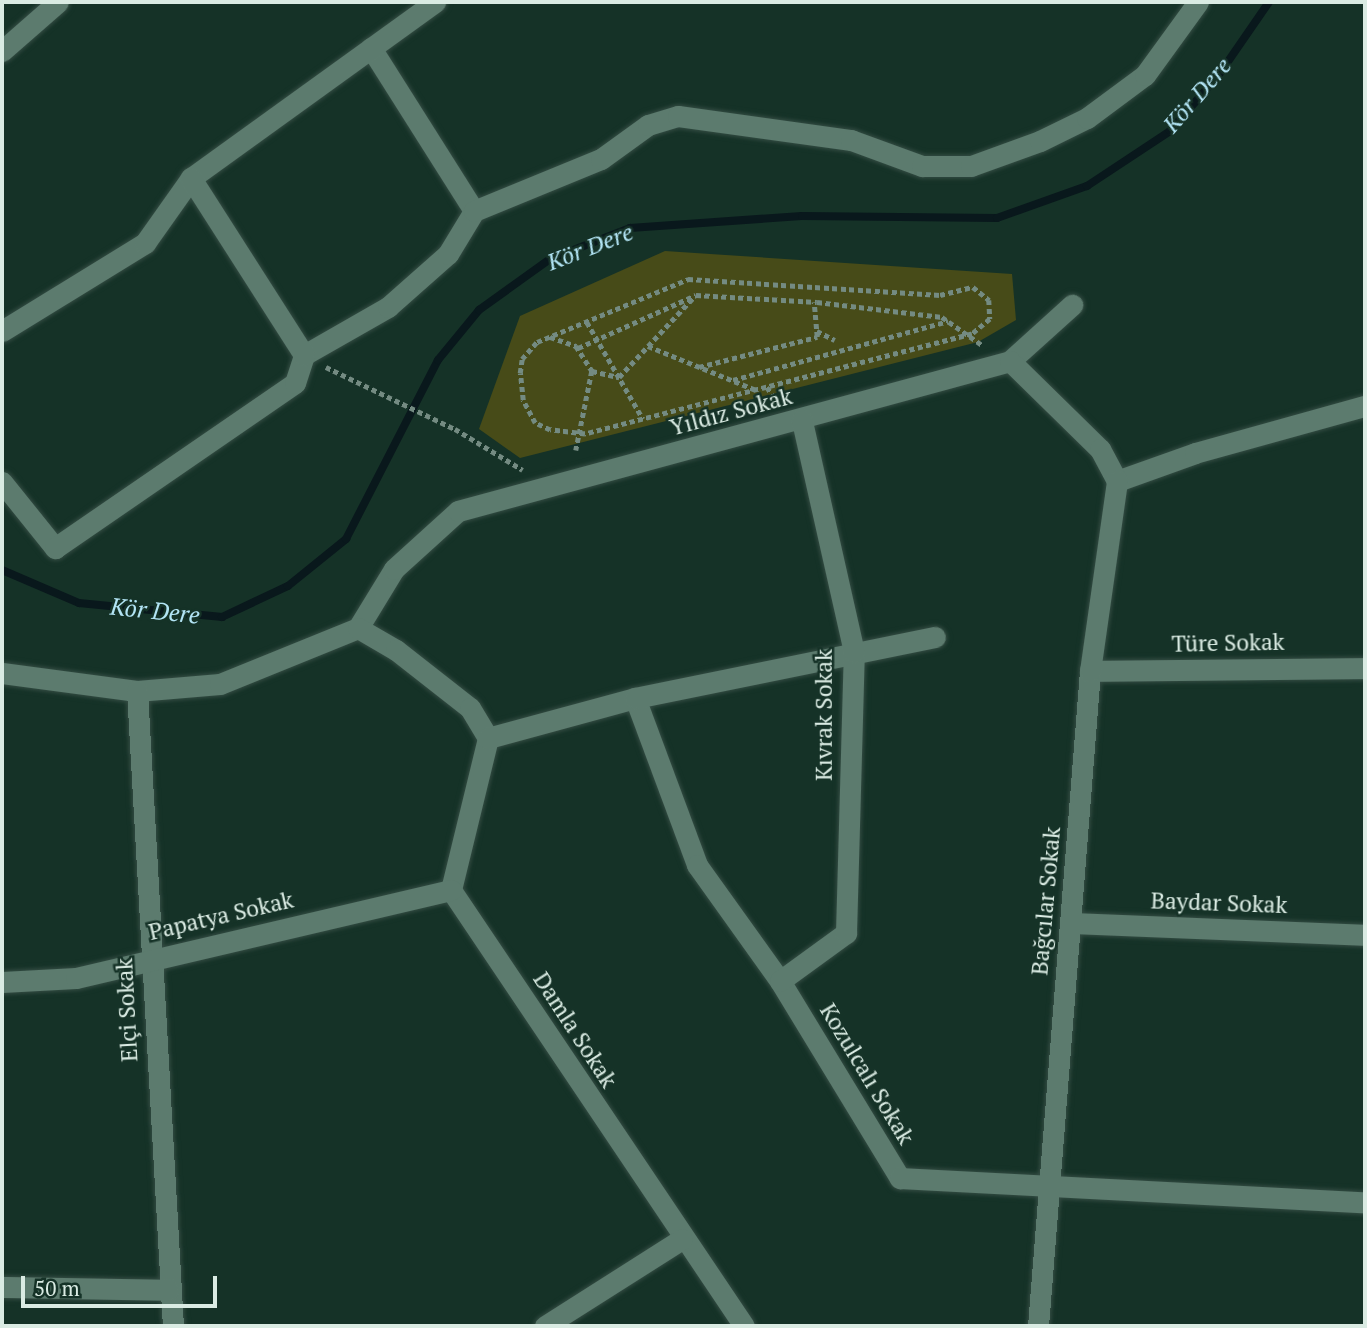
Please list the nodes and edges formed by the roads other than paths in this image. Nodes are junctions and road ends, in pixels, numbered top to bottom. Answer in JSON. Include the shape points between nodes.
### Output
{"nodes":[{"id":1,"x":58,"y":2,"type":"edge"},
{"id":2,"x":434,"y":2,"type":"edge"},
{"id":3,"x":1198,"y":2,"type":"edge"},
{"id":4,"x":371,"y":48,"type":"junction"},
{"id":5,"x":2,"y":51,"type":"edge"},
{"id":6,"x":191,"y":178,"type":"junction"},
{"id":7,"x":474,"y":211,"type":"junction"},
{"id":8,"x":1072,"y":305,"type":"dead end"},
{"id":9,"x":2,"y":331,"type":"edge"},
{"id":10,"x":304,"y":355,"type":"junction"},
{"id":11,"x":1010,"y":361,"type":"junction"},
{"id":12,"x":1365,"y":406,"type":"edge"},
{"id":13,"x":802,"y":421,"type":"junction"},
{"id":14,"x":1117,"y":481,"type":"junction"},
{"id":15,"x":2,"y":482,"type":"edge"},
{"id":16,"x":358,"y":628,"type":"junction"},
{"id":17,"x":935,"y":637,"type":"dead end"},
{"id":18,"x":854,"y":652,"type":"junction"},
{"id":19,"x":1365,"y":668,"type":"edge"},
{"id":20,"x":1090,"y":671,"type":"junction"},
{"id":21,"x":2,"y":673,"type":"edge"},
{"id":22,"x":137,"y":691,"type":"junction"},
{"id":23,"x":635,"y":698,"type":"junction"},
{"id":24,"x":488,"y":738,"type":"junction"},
{"id":25,"x":451,"y":890,"type":"junction"},
{"id":26,"x":1070,"y":923,"type":"junction"},
{"id":27,"x":1365,"y":935,"type":"edge"},
{"id":28,"x":151,"y":960,"type":"junction"},
{"id":29,"x":780,"y":981,"type":"junction"},
{"id":30,"x":2,"y":982,"type":"edge"},
{"id":31,"x":1049,"y":1187,"type":"junction"},
{"id":32,"x":1365,"y":1202,"type":"edge"},
{"id":33,"x":682,"y":1239,"type":"junction"},
{"id":34,"x":2,"y":1287,"type":"edge"},
{"id":35,"x":168,"y":1290,"type":"junction"},
{"id":36,"x":173,"y":1326,"type":"edge"},
{"id":37,"x":545,"y":1326,"type":"edge"},
{"id":38,"x":744,"y":1326,"type":"edge"},
{"id":39,"x":1038,"y":1326,"type":"edge"}],
"edges":[{"from":1,"to":5,"type":"street"},
{"from":2,"to":4,"type":"street"},
{"from":3,"to":7,"type":"street","via":[[1145,75],[1087,118],[971,166],[922,166],[851,140],[678,117],[648,125],[601,159]]},
{"from":4,"to":6,"type":"street"},
{"from":4,"to":7,"type":"street"},
{"from":6,"to":9,"type":"street","via":[[145,243]]},
{"from":6,"to":10,"type":"street"},
{"from":7,"to":10,"type":"street","via":[[448,254],[388,307]]},
{"from":8,"to":11,"type":"street"},
{"from":10,"to":15,"type":"street","via":[[295,383],[55,548]]},
{"from":11,"to":13,"type":"street","name":"Yıldız Sokak"},
{"from":11,"to":14,"type":"street","via":[[1100,449]]},
{"from":12,"to":14,"type":"street","via":[[1195,453]]},
{"from":13,"to":16,"type":"street","name":"Yıldız Sokak","via":[[458,511],[394,569]]},
{"from":13,"to":18,"type":"street","name":"Kıvrak Sokak"},
{"from":14,"to":20,"type":"street","name":"Bağcılar Sokak"},
{"from":16,"to":22,"type":"street","via":[[220,684]]},
{"from":16,"to":24,"type":"street","via":[[396,650],[470,708]]},
{"from":17,"to":18,"type":"street"},
{"from":18,"to":23,"type":"street"},
{"from":18,"to":29,"type":"street","name":"Kıvrak Sokak","via":[[846,933]]},
{"from":19,"to":20,"type":"street","name":"Türe Sokak"},
{"from":20,"to":26,"type":"street","name":"Bağcılar Sokak"},
{"from":21,"to":22,"type":"street"},
{"from":22,"to":28,"type":"street","name":"Elçi Sokak"},
{"from":23,"to":24,"type":"street"},
{"from":23,"to":29,"type":"street","name":"Kozulcalı Sokak","via":[[697,865]]},
{"from":24,"to":25,"type":"street"},
{"from":25,"to":28,"type":"street","name":"Papatya Sokak"},
{"from":25,"to":33,"type":"street","name":"Damla Sokak"},
{"from":26,"to":27,"type":"street","name":"Baydar Sokak"},
{"from":26,"to":31,"type":"street","name":"Bağcılar Sokak"},
{"from":28,"to":30,"type":"street","name":"Papatya Sokak","via":[[76,978]]},
{"from":28,"to":35,"type":"street","name":"Elçi Sokak"},
{"from":29,"to":31,"type":"street","name":"Kozulcalı Sokak","via":[[900,1178]]},
{"from":31,"to":32,"type":"street","name":"Kozulcalı Sokak"},
{"from":31,"to":39,"type":"street","name":"Bağcılar Sokak"},
{"from":33,"to":37,"type":"street"},
{"from":33,"to":38,"type":"street","name":"Damla Sokak"},
{"from":34,"to":35,"type":"street"},
{"from":35,"to":36,"type":"street","name":"Elçi Sokak"}]}
